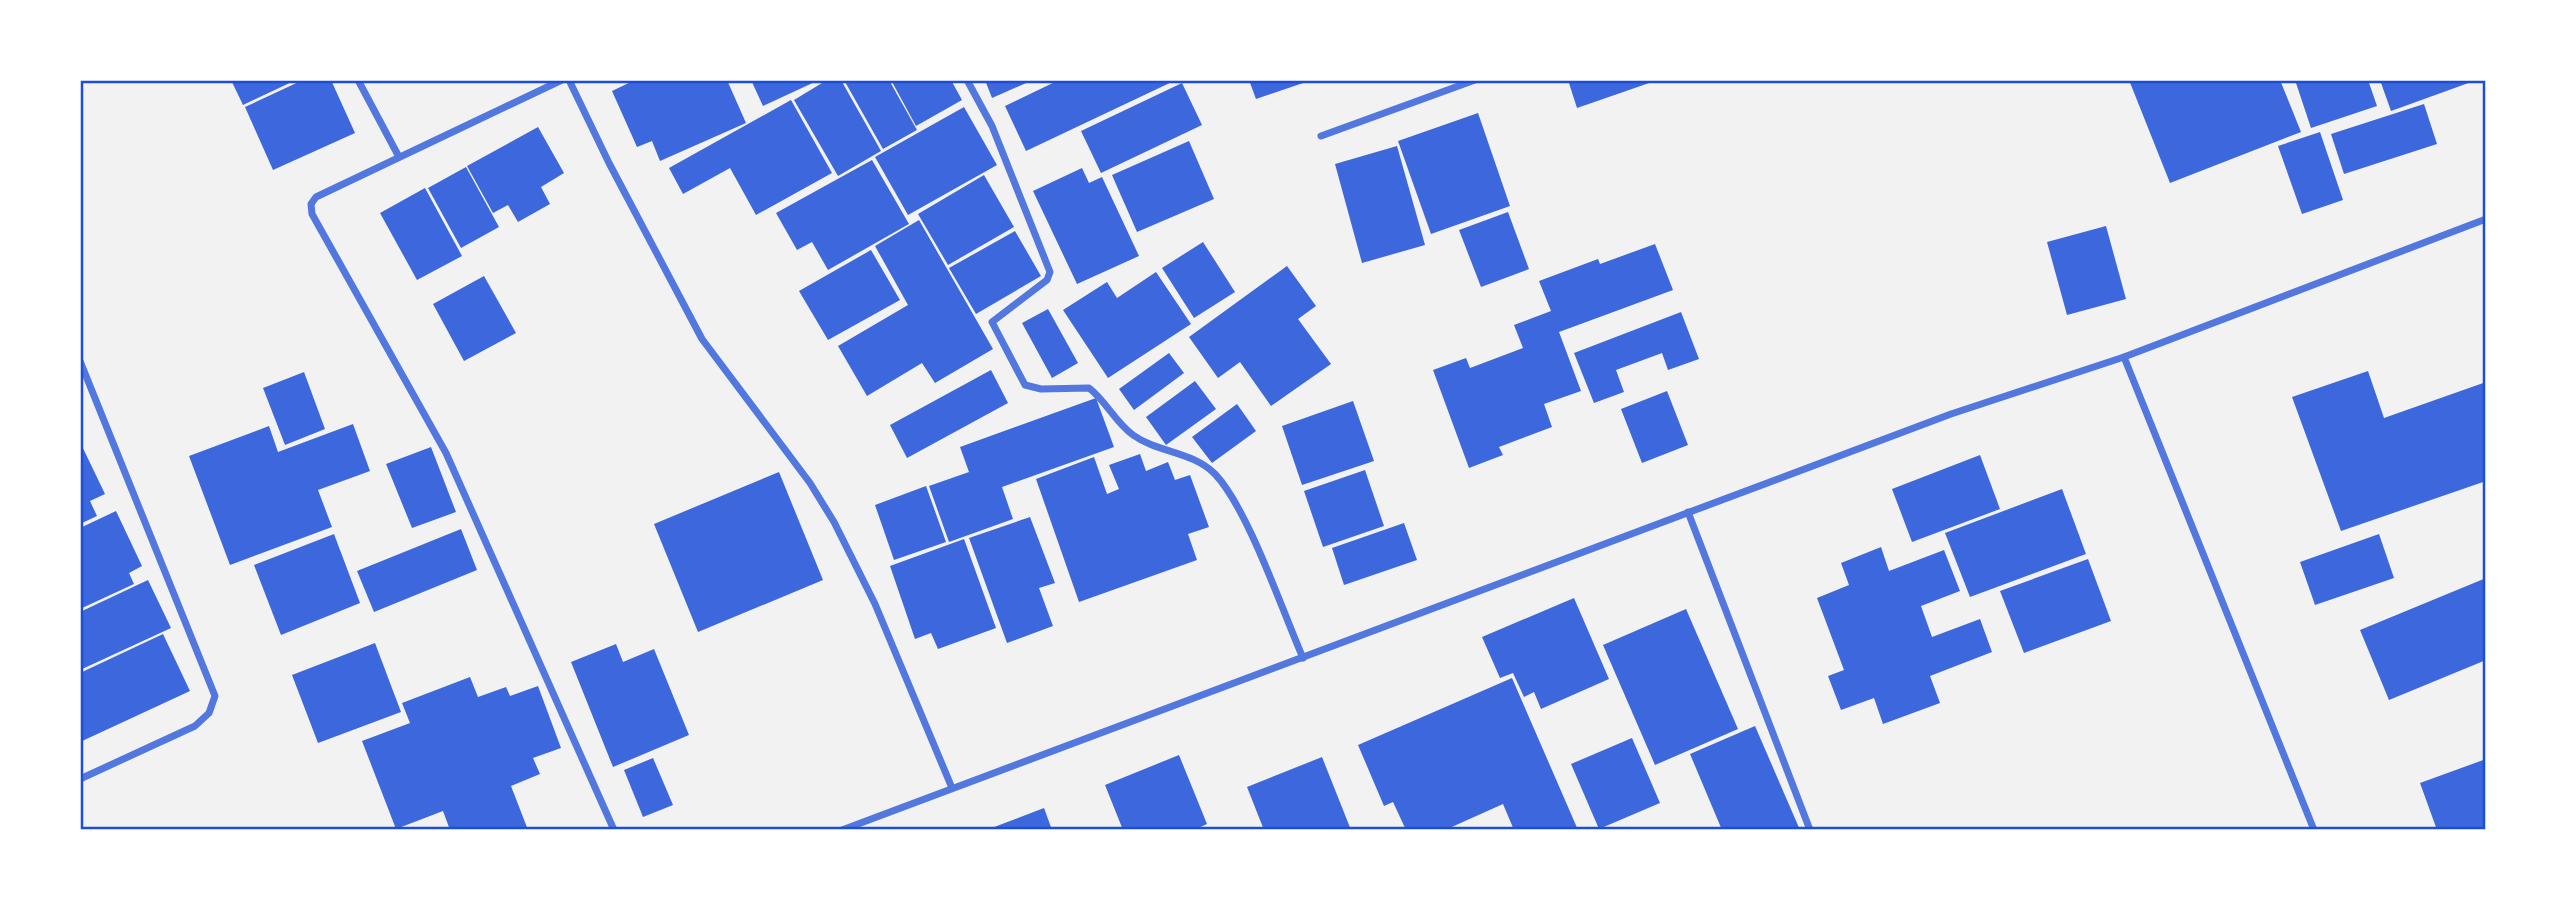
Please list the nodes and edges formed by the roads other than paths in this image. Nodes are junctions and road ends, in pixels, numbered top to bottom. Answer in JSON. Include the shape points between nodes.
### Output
{"nodes":[{"id":1,"x":358,"y":80,"type":"edge"},
{"id":2,"x":562,"y":80,"type":"edge"},
{"id":3,"x":569,"y":80,"type":"edge"},
{"id":4,"x":967,"y":80,"type":"edge"},
{"id":5,"x":1475,"y":80,"type":"edge"},
{"id":6,"x":1321,"y":136,"type":"dead end"},
{"id":7,"x":399,"y":157,"type":"junction"},
{"id":8,"x":2486,"y":219,"type":"edge"},
{"id":9,"x":2124,"y":357,"type":"junction"},
{"id":10,"x":80,"y":361,"type":"edge"},
{"id":11,"x":1688,"y":512,"type":"junction"},
{"id":12,"x":1303,"y":659,"type":"junction"},
{"id":13,"x":80,"y":779,"type":"edge"},
{"id":14,"x":951,"y":788,"type":"junction"},
{"id":15,"x":614,"y":830,"type":"edge"},
{"id":16,"x":842,"y":830,"type":"edge"},
{"id":17,"x":1810,"y":830,"type":"edge"},
{"id":18,"x":2314,"y":830,"type":"edge"}],
"edges":[{"from":1,"to":7,"type":"street"},
{"from":2,"to":7,"type":"street"},
{"from":3,"to":14,"type":"street","via":[[702,338],[834,522],[875,604]]},
{"from":4,"to":12,"type":"street","via":[[992,126],[1051,272],[1047,280],[992,322],[1025,385],[1089,388],[1132,435],[1199,462],[1213,473],[1229,492]]},
{"from":5,"to":6,"type":"street"},
{"from":7,"to":15,"type":"street","via":[[316,197],[311,204],[313,214],[446,453]]},
{"from":8,"to":9,"type":"street"},
{"from":9,"to":11,"type":"street","via":[[1951,414]]},
{"from":9,"to":18,"type":"street"},
{"from":10,"to":13,"type":"street","via":[[215,696],[209,713],[195,726]]},
{"from":11,"to":12,"type":"street"},
{"from":11,"to":17,"type":"street"},
{"from":12,"to":14,"type":"street"},
{"from":14,"to":16,"type":"street"}]}
